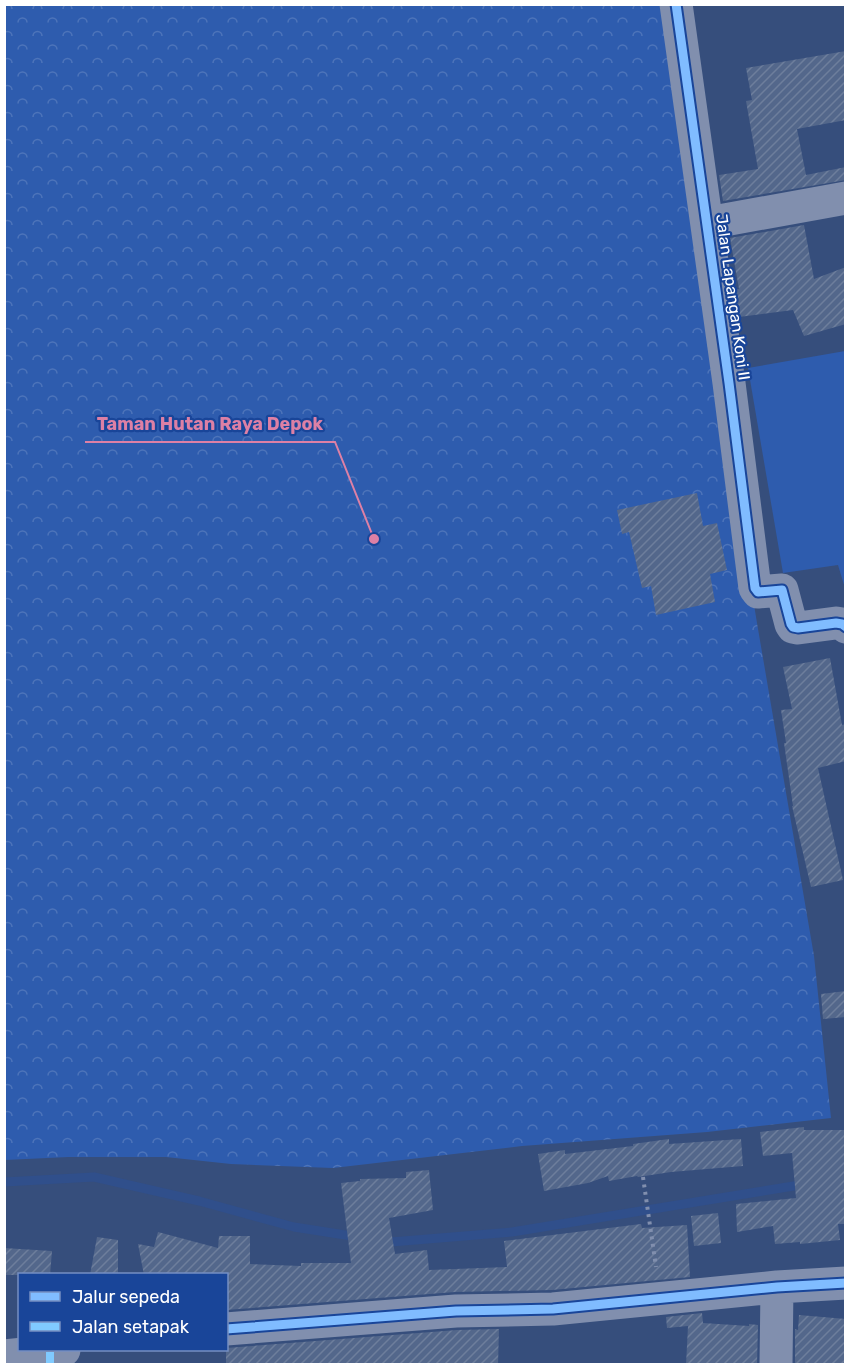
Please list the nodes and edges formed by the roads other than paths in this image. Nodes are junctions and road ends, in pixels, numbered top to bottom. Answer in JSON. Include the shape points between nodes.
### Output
{"nodes":[{"id":1,"x":676,"y":4,"type":"edge"},
{"id":2,"x":846,"y":198,"type":"edge"},
{"id":3,"x":708,"y":223,"type":"junction"},
{"id":4,"x":846,"y":627,"type":"edge"},
{"id":5,"x":846,"y":1282,"type":"edge"},
{"id":6,"x":777,"y":1287,"type":"junction"},
{"id":7,"x":228,"y":1329,"type":"edge"},
{"id":8,"x":54,"y":1355,"type":"edge"},
{"id":9,"x":4,"y":1356,"type":"edge"},
{"id":10,"x":776,"y":1365,"type":"edge"}],
"edges":[{"from":1,"to":3,"type":"street","name":"Jalan Lapangan Koni II"},
{"from":2,"to":3,"type":"street"},
{"from":3,"to":4,"type":"street","name":"Jalan Lapangan Koni II","via":[[755,588],[758,592],[782,590],[793,627],[836,623]]},
{"from":5,"to":6,"type":"street"},
{"from":6,"to":7,"type":"street","via":[[553,1309],[456,1311]]},
{"from":6,"to":10,"type":"street"},
{"from":8,"to":9,"type":"street"}]}
